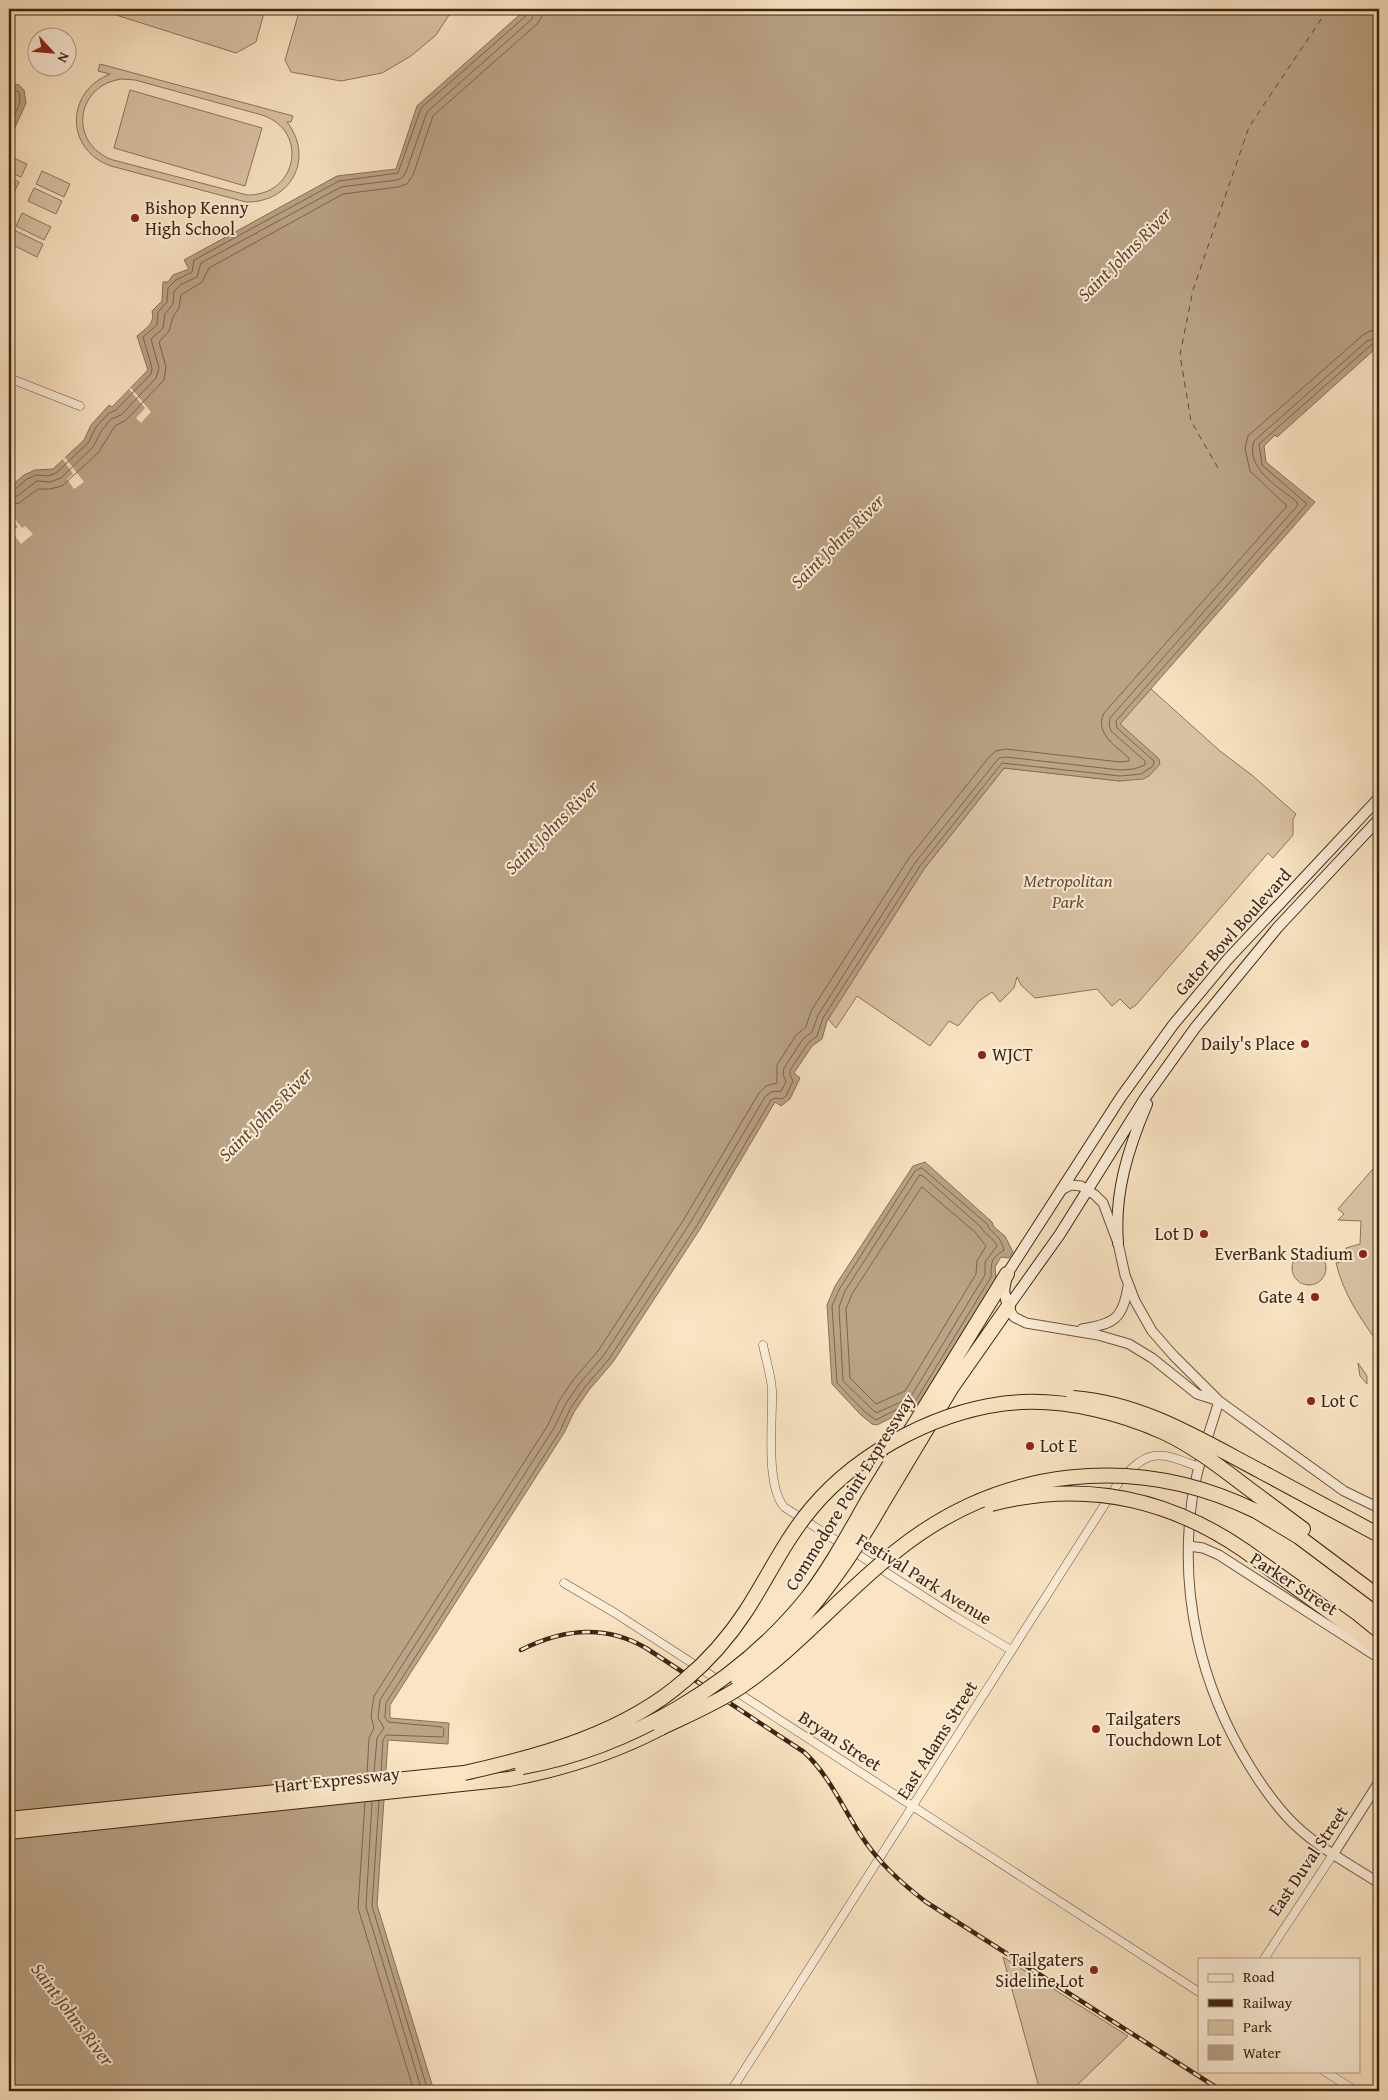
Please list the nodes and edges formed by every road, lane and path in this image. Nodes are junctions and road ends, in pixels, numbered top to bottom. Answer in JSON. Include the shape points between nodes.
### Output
{"nodes":[{"id":1,"x":9,"y":378,"type":"edge"},
{"id":2,"x":80,"y":406,"type":"dead end"},
{"id":3,"x":1379,"y":798,"type":"edge"},
{"id":4,"x":1379,"y":819,"type":"edge"},
{"id":5,"x":1162,"y":1073,"type":"junction"},
{"id":6,"x":1121,"y":1097,"type":"joint"},
{"id":7,"x":1061,"y":1190,"type":"junction"},
{"id":8,"x":1088,"y":1190,"type":"junction"},
{"id":9,"x":1118,"y":1243,"type":"junction"},
{"id":10,"x":1007,"y":1274,"type":"junction"},
{"id":11,"x":1128,"y":1284,"type":"junction"},
{"id":12,"x":1008,"y":1307,"type":"junction"},
{"id":13,"x":1074,"y":1331,"type":"junction"},
{"id":14,"x":763,"y":1345,"type":"dead end"},
{"id":15,"x":1219,"y":1401,"type":"junction"},
{"id":16,"x":1023,"y":1402,"type":"junction"},
{"id":17,"x":1199,"y":1467,"type":"junction"},
{"id":18,"x":874,"y":1504,"type":"junction"},
{"id":19,"x":1379,"y":1508,"type":"edge"},
{"id":20,"x":1379,"y":1535,"type":"edge"},
{"id":21,"x":908,"y":1541,"type":"junction"},
{"id":22,"x":1188,"y":1546,"type":"junction"},
{"id":23,"x":564,"y":1583,"type":"dead end"},
{"id":24,"x":1379,"y":1586,"type":"edge"},
{"id":25,"x":1379,"y":1597,"type":"edge"},
{"id":26,"x":1011,"y":1650,"type":"junction"},
{"id":27,"x":1379,"y":1650,"type":"edge"},
{"id":28,"x":1379,"y":1658,"type":"edge"},
{"id":29,"x":661,"y":1728,"type":"junction"},
{"id":30,"x":464,"y":1772,"type":"junction"},
{"id":31,"x":1379,"y":1782,"type":"edge"},
{"id":32,"x":913,"y":1806,"type":"junction"},
{"id":33,"x":9,"y":1820,"type":"edge"},
{"id":34,"x":9,"y":1832,"type":"edge"},
{"id":35,"x":1334,"y":1853,"type":"junction"},
{"id":36,"x":1379,"y":1883,"type":"edge"},
{"id":37,"x":1265,"y":1958,"type":"edge"},
{"id":38,"x":1198,"y":1991,"type":"edge"},
{"id":39,"x":1326,"y":2072,"type":"edge"},
{"id":40,"x":731,"y":2091,"type":"edge"},
{"id":41,"x":1356,"y":2091,"type":"edge"}],
"edges":[{"from":1,"to":2,"type":"street"},
{"from":3,"to":6,"type":"main road","name":"Gator Bowl Boulevard","via":[[1202,988]]},
{"from":4,"to":5,"type":"main road","name":"Gator Bowl Boulevard","via":[[1244,965]]},
{"from":5,"to":8,"type":"main road","name":"Commodore Point Expressway"},
{"from":5,"to":9,"type":"main road","via":[[1125,1160],[1119,1201]]},
{"from":6,"to":7,"type":"main road","name":"Commodore Point Expressway"},
{"from":7,"to":8,"type":"street","via":[[1074,1185]]},
{"from":7,"to":10,"type":"main road","name":"Commodore Point Expressway"},
{"from":8,"to":9,"type":"street","via":[[1103,1203]]},
{"from":8,"to":12,"type":"main road","name":"Commodore Point Expressway"},
{"from":9,"to":11,"type":"street"},
{"from":10,"to":12,"type":"main road","via":[[1004,1291]]},
{"from":10,"to":18,"type":"highway","name":"Commodore Point Expressway"},
{"from":11,"to":13,"type":"street","via":[[1123,1307],[1116,1319],[1102,1326]]},
{"from":11,"to":15,"type":"street","via":[[1142,1316],[1156,1336]]},
{"from":12,"to":13,"type":"street","via":[[1014,1317],[1026,1323]]},
{"from":12,"to":18,"type":"highway","name":"Commodore Point Expressway"},
{"from":13,"to":15,"type":"street","via":[[1106,1336],[1136,1348],[1197,1394]]},
{"from":14,"to":26,"type":"street","name":"Festival Park Avenue","via":[[772,1388],[771,1450],[777,1492],[784,1507]]},
{"from":15,"to":17,"type":"street"},
{"from":15,"to":19,"type":"street","via":[[1344,1491]]},
{"from":16,"to":20,"type":"highway","bridge":true,"via":[[1082,1399],[1136,1410],[1176,1426]]},
{"from":16,"to":24,"type":"highway","bridge":true,"via":[[1058,1404],[1109,1414],[1170,1436],[1209,1459]]},
{"from":16,"to":30,"type":"highway","bridge":true,"via":[[972,1411],[924,1427],[883,1448],[850,1471],[817,1502],[794,1530],[748,1608],[723,1642],[691,1675],[660,1700],[620,1723],[574,1741],[531,1756]]},
{"from":17,"to":22,"type":"street"},
{"from":17,"to":26,"type":"street","name":"East Adams Street","via":[[1163,1455],[1151,1456],[1136,1465],[1112,1492]]},
{"from":18,"to":29,"type":"highway","name":"Commodore Point Expressway","bridge":true,"via":[[835,1579],[789,1633],[730,1685]]},
{"from":18,"to":30,"type":"highway","name":"Commodore Point Expressway","bridge":true,"via":[[801,1605],[762,1645],[711,1686],[649,1723],[590,1748],[528,1766]]},
{"from":21,"to":25,"type":"highway","bridge":true,"via":[[962,1508],[1013,1488],[1075,1476],[1138,1476],[1207,1491],[1262,1514]]},
{"from":21,"to":27,"type":"highway","bridge":true,"via":[[948,1520],[992,1504],[1040,1494],[1084,1493],[1121,1497],[1163,1508],[1209,1528]]},
{"from":21,"to":29,"type":"highway","bridge":true,"via":[[765,1669],[730,1694]]},
{"from":22,"to":28,"type":"street","name":"Parker Street","via":[[1203,1548],[1219,1556]]},
{"from":22,"to":35,"type":"street","via":[[1195,1628],[1221,1711],[1240,1750],[1274,1802],[1295,1825]]},
{"from":23,"to":32,"type":"street","name":"Bryan Street"},
{"from":26,"to":32,"type":"street","name":"East Adams Street"},
{"from":29,"to":34,"type":"highway","name":"Hart Expressway","via":[[587,1760],[495,1782]]},
{"from":30,"to":33,"type":"highway","name":"Hart Expressway"},
{"from":31,"to":35,"type":"street","name":"East Duval Street"},
{"from":32,"to":38,"type":"street","name":"Bryan Street"},
{"from":32,"to":40,"type":"street","name":"East Adams Street"},
{"from":35,"to":36,"type":"street"},
{"from":35,"to":37,"type":"street","name":"East Duval Street"},
{"from":39,"to":41,"type":"street"}]}
